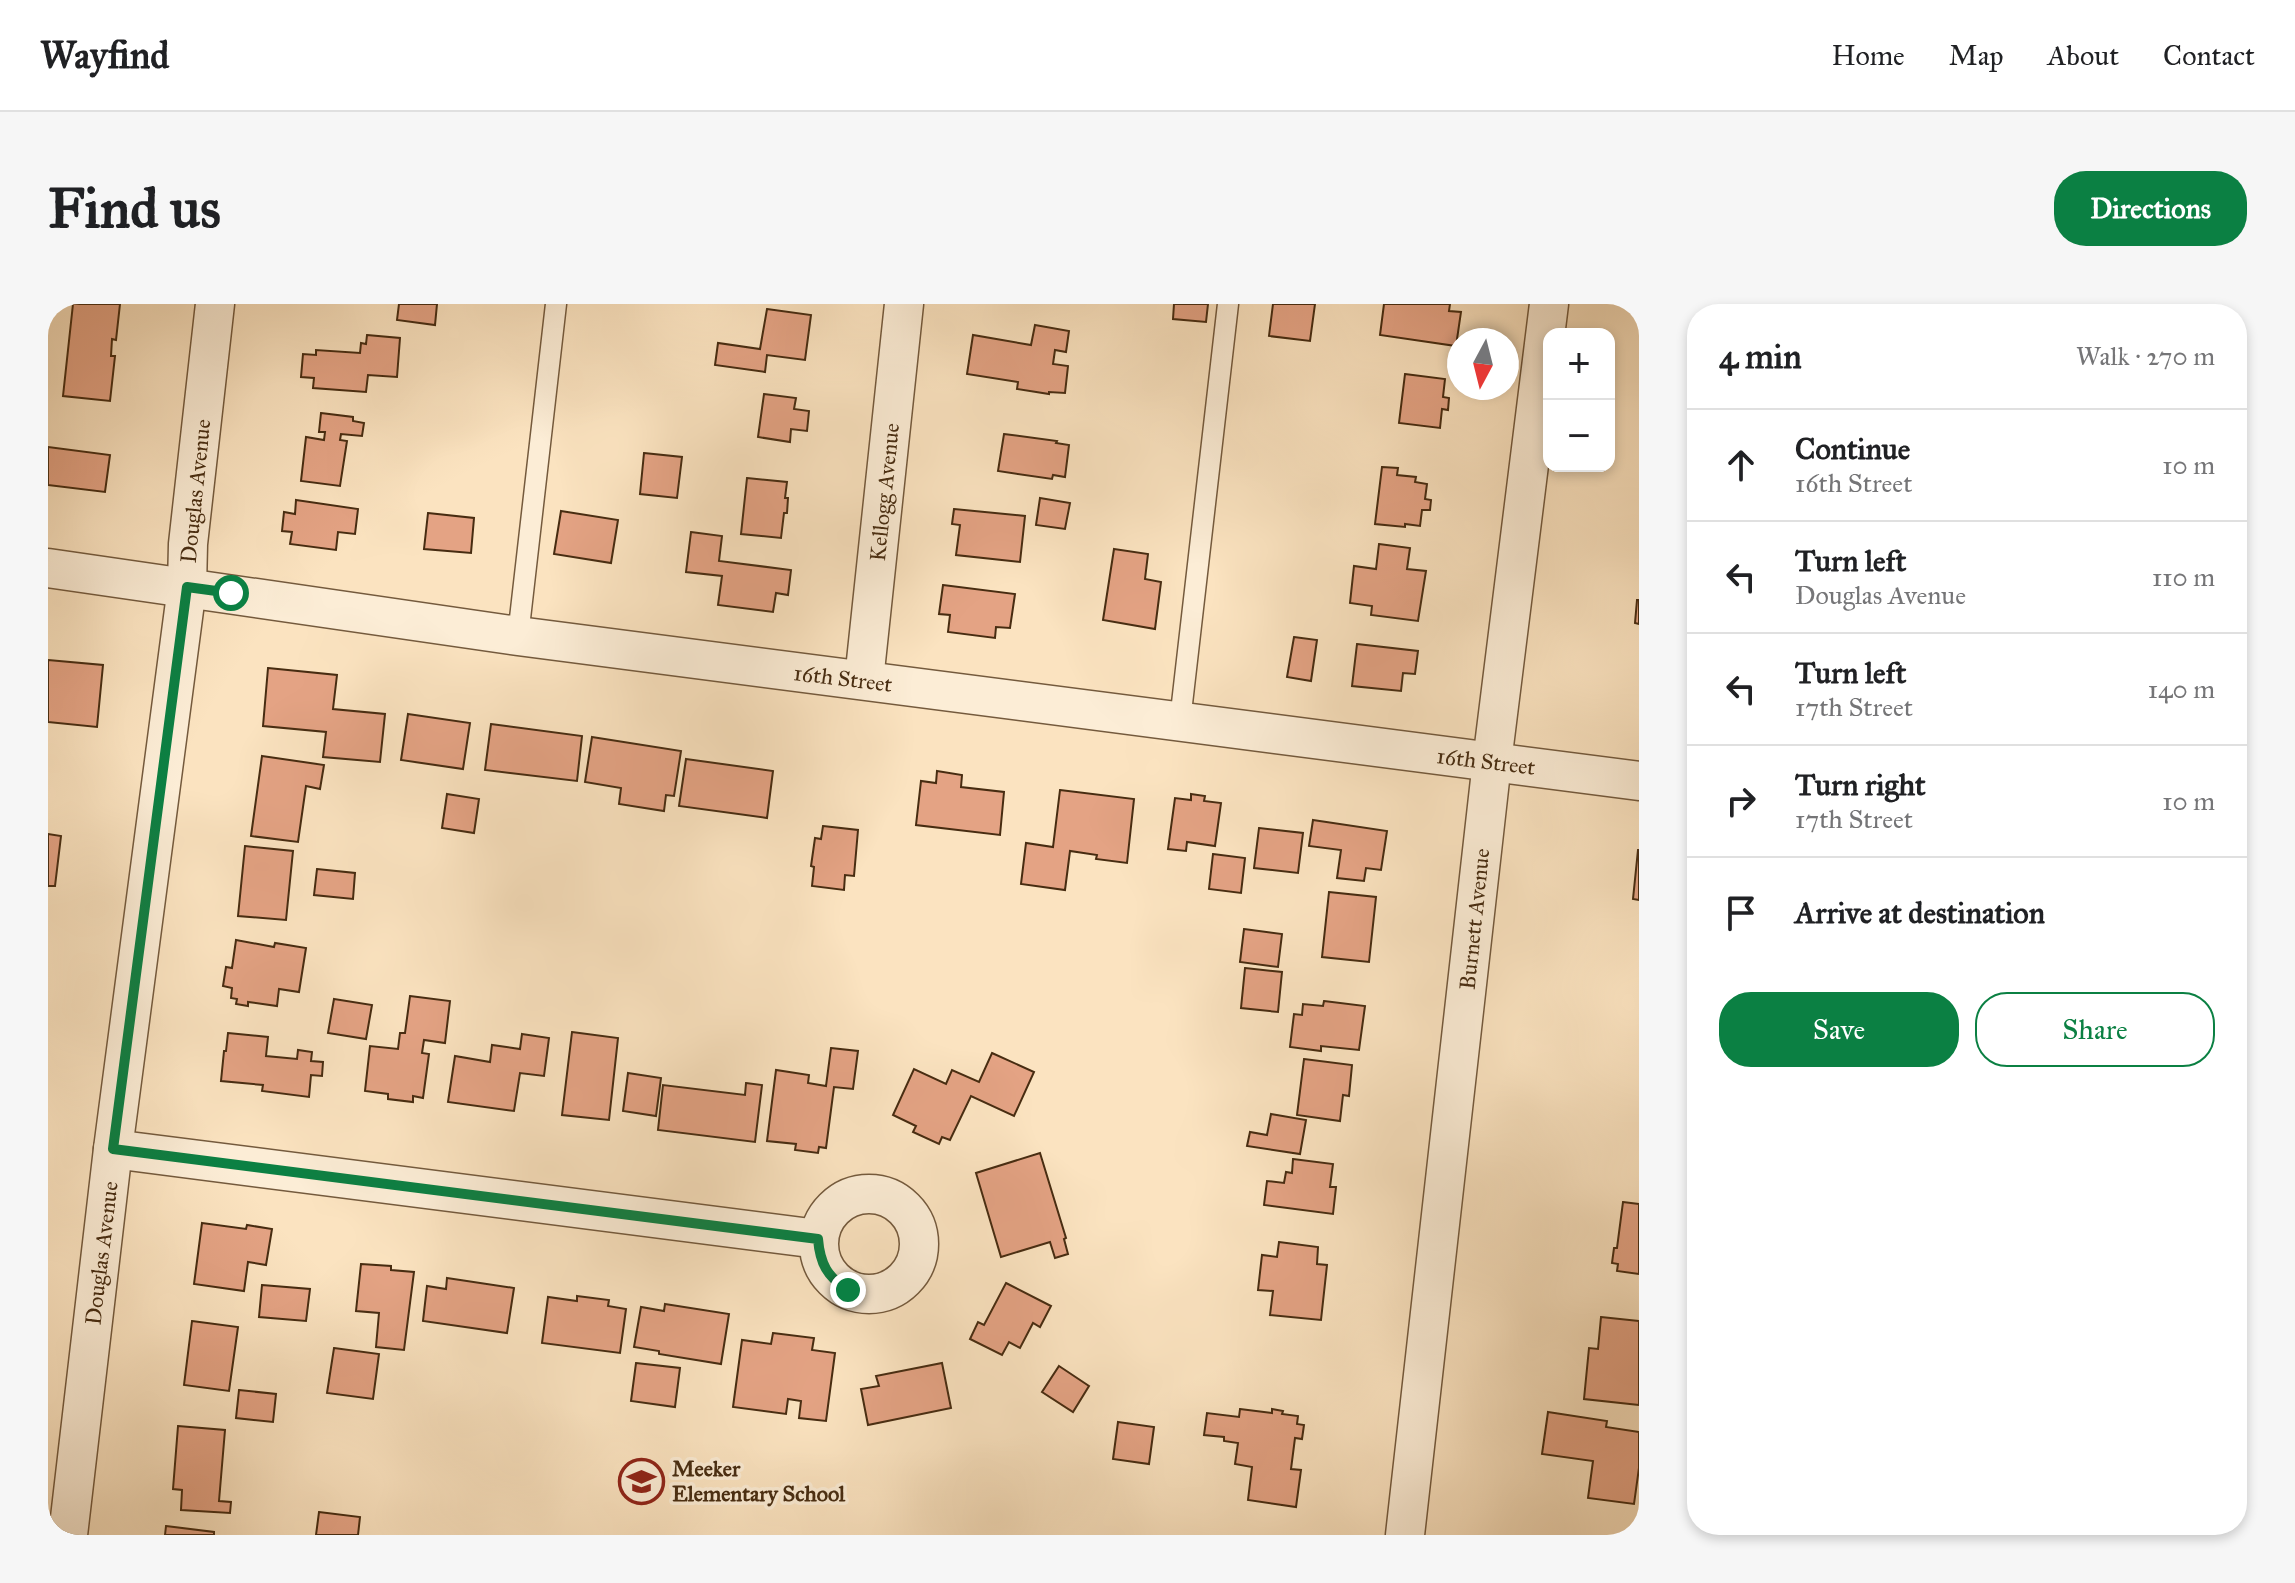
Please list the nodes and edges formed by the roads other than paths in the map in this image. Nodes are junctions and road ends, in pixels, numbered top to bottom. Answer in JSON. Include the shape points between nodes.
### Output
{"nodes":[{"id":1,"x":215,"y":304,"type":"edge"},
{"id":2,"x":556,"y":304,"type":"edge"},
{"id":3,"x":904,"y":304,"type":"edge"},
{"id":4,"x":1228,"y":304,"type":"edge"},
{"id":5,"x":1549,"y":304,"type":"edge"},
{"id":6,"x":48,"y":568,"type":"edge"},
{"id":7,"x":187,"y":587,"type":"junction"},
{"id":8,"x":518,"y":636,"type":"junction"},
{"id":9,"x":864,"y":680,"type":"junction"},
{"id":10,"x":1180,"y":721,"type":"junction"},
{"id":11,"x":1492,"y":762,"type":"junction"},
{"id":12,"x":1639,"y":781,"type":"edge"},
{"id":13,"x":113,"y":1149,"type":"junction"},
{"id":14,"x":818,"y":1239,"type":"dead end"},
{"id":15,"x":68,"y":1535,"type":"edge"},
{"id":16,"x":1405,"y":1535,"type":"edge"}],
"edges":[{"from":1,"to":7,"type":"street","name":"Douglas Avenue"},
{"from":2,"to":8,"type":"lane"},
{"from":3,"to":9,"type":"street","name":"Kellogg Avenue"},
{"from":4,"to":10,"type":"lane"},
{"from":5,"to":11,"type":"street","name":"Burnett Avenue"},
{"from":6,"to":7,"type":"street","name":"16th Street"},
{"from":7,"to":8,"type":"street","name":"16th Street"},
{"from":7,"to":13,"type":"street","name":"Douglas Avenue"},
{"from":8,"to":9,"type":"street","name":"16th Street"},
{"from":9,"to":10,"type":"street","name":"16th Street"},
{"from":10,"to":11,"type":"street","name":"16th Street"},
{"from":11,"to":12,"type":"street","name":"16th Street"},
{"from":11,"to":16,"type":"street","name":"Burnett Avenue"},
{"from":13,"to":14,"type":"street"},
{"from":13,"to":15,"type":"street","name":"Douglas Avenue"}]}
